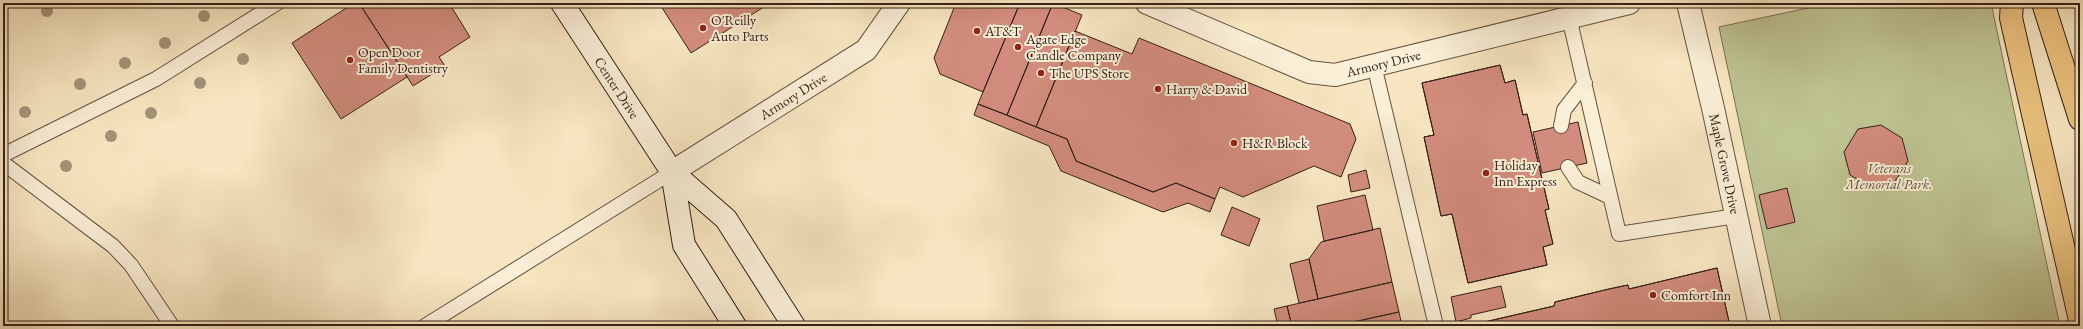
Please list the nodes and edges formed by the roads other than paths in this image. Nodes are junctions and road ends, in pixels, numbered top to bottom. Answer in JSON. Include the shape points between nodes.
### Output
{"nodes":[{"id":1,"x":277,"y":3,"type":"edge"},
{"id":2,"x":562,"y":3,"type":"edge"},
{"id":3,"x":899,"y":3,"type":"edge"},
{"id":4,"x":1147,"y":3,"type":"edge"},
{"id":5,"x":1629,"y":3,"type":"edge"},
{"id":6,"x":1688,"y":3,"type":"edge"},
{"id":7,"x":2012,"y":3,"type":"edge"},
{"id":8,"x":2043,"y":3,"type":"edge"},
{"id":9,"x":1569,"y":18,"type":"junction"},
{"id":10,"x":1374,"y":65,"type":"junction"},
{"id":11,"x":1585,"y":83,"type":"junction"},
{"id":12,"x":2080,"y":119,"type":"edge"},
{"id":13,"x":1561,"y":126,"type":"dead end"},
{"id":14,"x":3,"y":155,"type":"edge"},
{"id":15,"x":3,"y":163,"type":"edge"},
{"id":16,"x":1568,"y":167,"type":"dead end"},
{"id":17,"x":672,"y":172,"type":"junction"},
{"id":18,"x":1610,"y":197,"type":"junction"},
{"id":19,"x":1736,"y":216,"type":"junction"},
{"id":20,"x":2080,"y":320,"type":"edge"},
{"id":21,"x":172,"y":326,"type":"edge"},
{"id":22,"x":425,"y":326,"type":"edge"},
{"id":23,"x":734,"y":326,"type":"edge"},
{"id":24,"x":794,"y":326,"type":"edge"},
{"id":25,"x":1436,"y":326,"type":"edge"},
{"id":26,"x":1760,"y":326,"type":"edge"}],
"edges":[{"from":1,"to":14,"type":"lane","via":[[156,79]]},
{"from":2,"to":17,"type":"street","name":"Center Drive"},
{"from":3,"to":17,"type":"street","name":"Armory Drive","via":[[866,50]]},
{"from":4,"to":10,"type":"street","name":"Armory Drive","via":[[1309,72],[1335,75]]},
{"from":5,"to":9,"type":"street","name":"Armory Drive"},
{"from":6,"to":19,"type":"street","name":"Maple Grove Drive"},
{"from":7,"to":20,"type":"main road","via":[[2011,18]]},
{"from":8,"to":12,"type":"main road"},
{"from":9,"to":10,"type":"street","name":"Armory Drive"},
{"from":9,"to":11,"type":"lane"},
{"from":10,"to":25,"type":"lane"},
{"from":11,"to":13,"type":"lane","via":[[1564,110]]},
{"from":11,"to":18,"type":"lane"},
{"from":15,"to":21,"type":"lane","via":[[113,246],[131,266]]},
{"from":16,"to":18,"type":"lane","via":[[1578,182]]},
{"from":17,"to":22,"type":"lane"},
{"from":17,"to":23,"type":"street","name":"Center Drive","via":[[684,245]]},
{"from":17,"to":24,"type":"street","name":"Center Drive","via":[[726,219]]},
{"from":18,"to":19,"type":"lane","via":[[1619,234]]},
{"from":19,"to":26,"type":"street","name":"Maple Grove Drive"}]}
